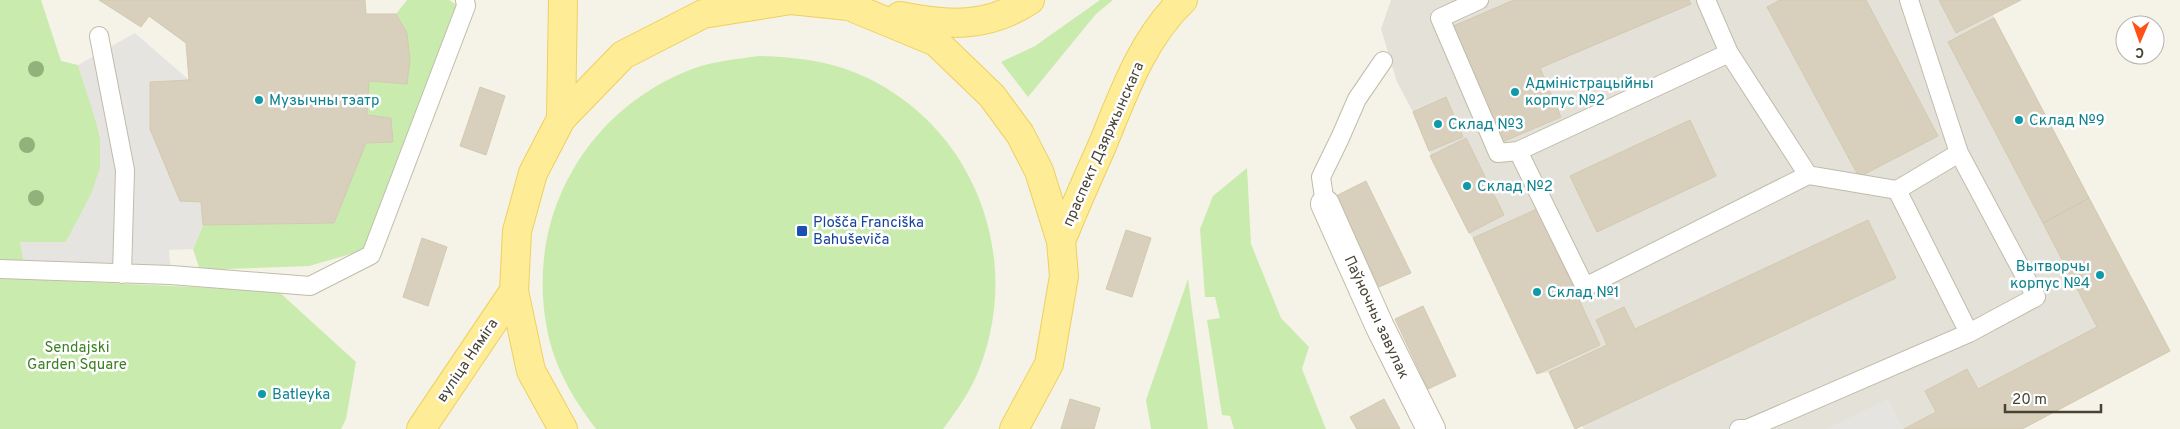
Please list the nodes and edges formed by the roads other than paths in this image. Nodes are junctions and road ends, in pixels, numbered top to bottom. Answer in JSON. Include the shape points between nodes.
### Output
{"nodes":[{"id":1,"x":465,"y":0,"type":"edge"},
{"id":2,"x":564,"y":0,"type":"edge"},
{"id":3,"x":791,"y":0,"type":"edge"},
{"id":4,"x":1030,"y":0,"type":"edge"},
{"id":5,"x":1183,"y":0,"type":"edge"},
{"id":6,"x":1479,"y":0,"type":"edge"},
{"id":7,"x":1706,"y":0,"type":"edge"},
{"id":8,"x":1909,"y":0,"type":"edge"},
{"id":9,"x":849,"y":6,"type":"junction"},
{"id":10,"x":99,"y":36,"type":"dead end"},
{"id":11,"x":1728,"y":53,"type":"junction"},
{"id":12,"x":1383,"y":62,"type":"dead end"},
{"id":13,"x":561,"y":120,"type":"junction"},
{"id":14,"x":1518,"y":151,"type":"junction"},
{"id":15,"x":1959,"y":153,"type":"junction"},
{"id":16,"x":1808,"y":175,"type":"junction"},
{"id":17,"x":1897,"y":190,"type":"junction"},
{"id":18,"x":1326,"y":204,"type":"joint"},
{"id":19,"x":1061,"y":241,"type":"junction"},
{"id":20,"x":0,"y":269,"type":"edge"},
{"id":21,"x":122,"y":274,"type":"junction"},
{"id":22,"x":514,"y":291,"type":"junction"},
{"id":23,"x":1969,"y":333,"type":"junction"},
{"id":24,"x":422,"y":429,"type":"edge"},
{"id":25,"x":563,"y":429,"type":"edge"},
{"id":26,"x":1014,"y":429,"type":"edge"},
{"id":27,"x":1430,"y":429,"type":"edge"},
{"id":28,"x":1739,"y":429,"type":"edge"},
{"id":29,"x":1747,"y":429,"type":"edge"}],
"edges":[{"from":1,"to":21,"type":"lane","via":[[466,6],[371,254],[310,286]]},
{"from":2,"to":13,"type":"main road"},
{"from":3,"to":9,"type":"main road"},
{"from":3,"to":13,"type":"main road","via":[[703,14],[623,55]]},
{"from":4,"to":9,"type":"main road","via":[[1013,11],[971,24],[922,21]]},
{"from":5,"to":19,"type":"main road","name":"праспект Дзяржынскага","via":[[1142,55]]},
{"from":6,"to":14,"type":"lane","via":[[1440,18],[1498,153]]},
{"from":7,"to":11,"type":"lane"},
{"from":8,"to":15,"type":"lane"},
{"from":9,"to":19,"type":"main road","via":[[936,42],[992,96],[1020,134],[1038,171]]},
{"from":10,"to":21,"type":"lane","via":[[125,170]]},
{"from":11,"to":14,"type":"lane"},
{"from":11,"to":16,"type":"lane"},
{"from":12,"to":18,"type":"lane","via":[[1357,98],[1321,177]]},
{"from":13,"to":22,"type":"main road","via":[[533,173],[527,192],[517,231]]},
{"from":14,"to":16,"type":"lane","via":[[1584,287]]},
{"from":15,"to":17,"type":"lane"},
{"from":15,"to":23,"type":"lane","via":[[2036,297]]},
{"from":16,"to":17,"type":"lane"},
{"from":17,"to":23,"type":"lane"},
{"from":18,"to":27,"type":"street","name":"Паўночны завулак","via":[[1380,327]]},
{"from":19,"to":26,"type":"main road","via":[[1064,276],[1049,364]]},
{"from":20,"to":21,"type":"lane"},
{"from":22,"to":24,"type":"main road","name":"вуліца Няміга"},
{"from":22,"to":25,"type":"main road","via":[[531,371]]},
{"from":23,"to":29,"type":"lane"},
{"from":28,"to":29,"type":"lane"}]}
